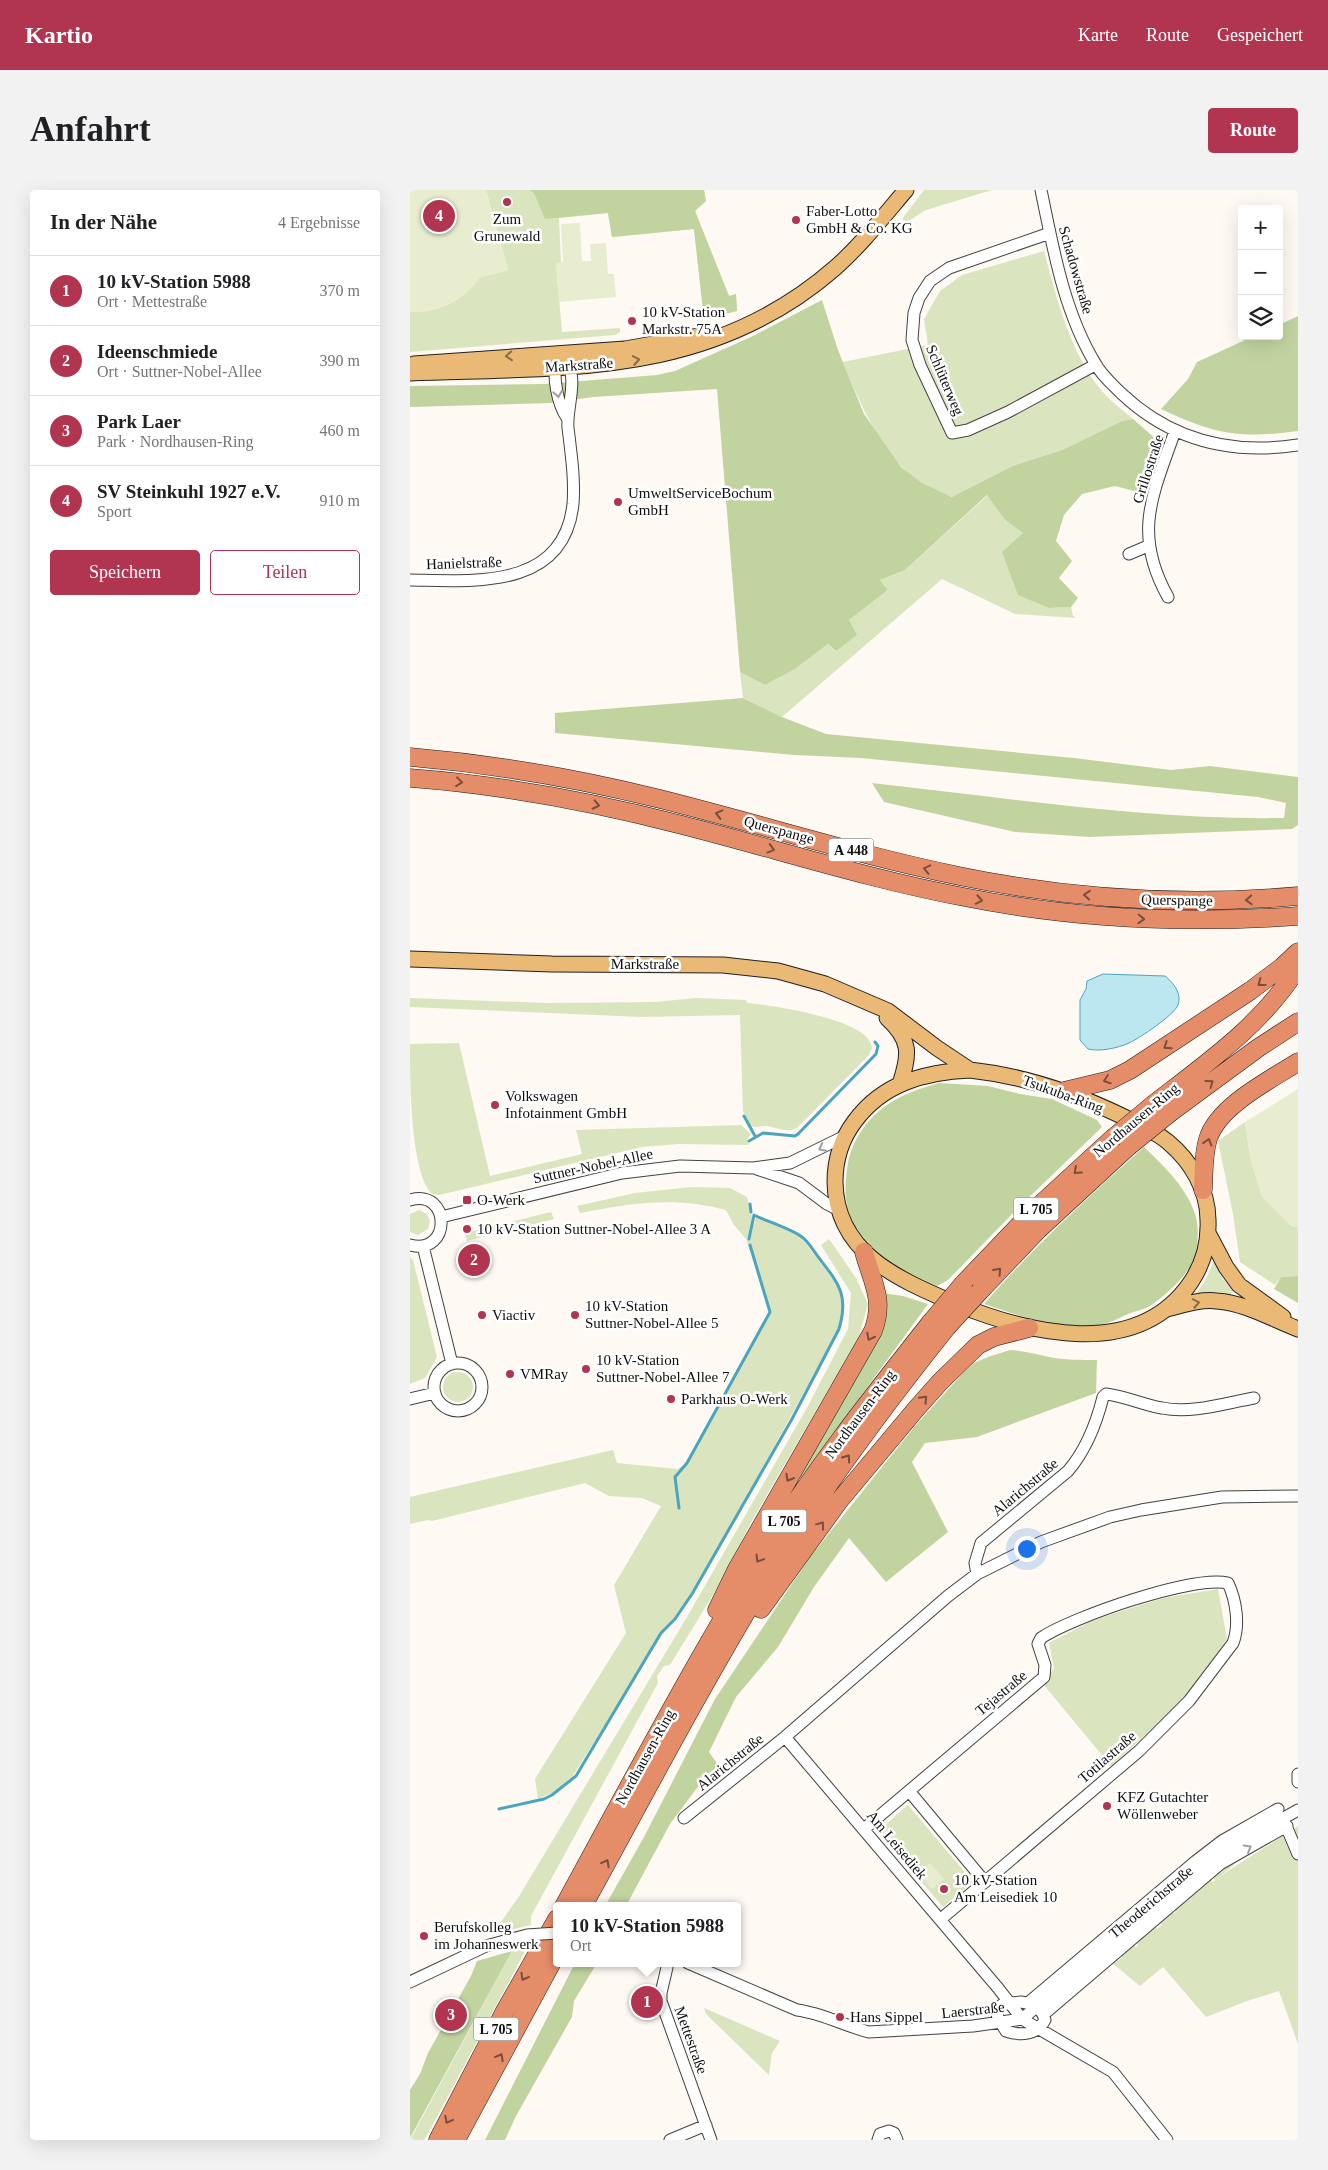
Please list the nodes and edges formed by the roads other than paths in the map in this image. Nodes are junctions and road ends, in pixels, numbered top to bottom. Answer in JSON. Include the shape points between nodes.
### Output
{"nodes":[{"id":1,"x":898,"y":190,"type":"edge"},
{"id":2,"x":906,"y":190,"type":"edge"},
{"id":3,"x":1041,"y":190,"type":"edge"},
{"id":4,"x":885,"y":215,"type":"junction"},
{"id":5,"x":1050,"y":233,"type":"junction"},
{"id":6,"x":743,"y":328,"type":"junction"},
{"id":7,"x":558,"y":352,"type":"junction"},
{"id":8,"x":410,"y":364,"type":"edge"},
{"id":9,"x":1095,"y":365,"type":"junction"},
{"id":10,"x":570,"y":367,"type":"junction"},
{"id":11,"x":555,"y":368,"type":"junction"},
{"id":12,"x":410,"y":373,"type":"edge"},
{"id":13,"x":567,"y":418,"type":"junction"},
{"id":14,"x":1176,"y":431,"type":"junction"},
{"id":15,"x":1298,"y":445,"type":"edge"},
{"id":16,"x":1148,"y":546,"type":"junction"},
{"id":17,"x":1129,"y":554,"type":"dead end"},
{"id":18,"x":410,"y":580,"type":"edge"},
{"id":19,"x":1168,"y":597,"type":"dead end"},
{"id":20,"x":410,"y":757,"type":"edge"},
{"id":21,"x":410,"y":778,"type":"edge"},
{"id":22,"x":1298,"y":896,"type":"edge"},
{"id":23,"x":1298,"y":916,"type":"edge"},
{"id":24,"x":1298,"y":952,"type":"edge"},
{"id":25,"x":410,"y":959,"type":"edge"},
{"id":26,"x":1298,"y":968,"type":"edge"},
{"id":27,"x":873,"y":1005,"type":"junction"},
{"id":28,"x":1298,"y":1022,"type":"edge"},
{"id":29,"x":1298,"y":1062,"type":"edge"},
{"id":30,"x":970,"y":1070,"type":"junction"},
{"id":31,"x":900,"y":1084,"type":"junction"},
{"id":32,"x":1064,"y":1092,"type":"junction"},
{"id":33,"x":845,"y":1136,"type":"junction"},
{"id":34,"x":753,"y":1168,"type":"junction"},
{"id":35,"x":1203,"y":1190,"type":"junction"},
{"id":36,"x":411,"y":1197,"type":"edge"},
{"id":37,"x":839,"y":1210,"type":"junction"},
{"id":38,"x":441,"y":1217,"type":"junction"},
{"id":39,"x":1208,"y":1233,"type":"junction"},
{"id":40,"x":410,"y":1245,"type":"edge"},
{"id":41,"x":423,"y":1246,"type":"junction"},
{"id":42,"x":864,"y":1252,"type":"junction"},
{"id":43,"x":1163,"y":1310,"type":"junction"},
{"id":44,"x":939,"y":1324,"type":"junction"},
{"id":45,"x":1030,"y":1328,"type":"junction"},
{"id":46,"x":1298,"y":1329,"type":"edge"},
{"id":47,"x":452,"y":1364,"type":"junction"},
{"id":48,"x":435,"y":1393,"type":"junction"},
{"id":49,"x":1254,"y":1398,"type":"dead end"},
{"id":50,"x":410,"y":1399,"type":"edge"},
{"id":51,"x":1298,"y":1496,"type":"edge"},
{"id":52,"x":977,"y":1574,"type":"junction"},
{"id":53,"x":1228,"y":1583,"type":"joint"},
{"id":54,"x":692,"y":1707,"type":"junction"},
{"id":55,"x":658,"y":1734,"type":"junction"},
{"id":56,"x":785,"y":1737,"type":"junction"},
{"id":57,"x":1298,"y":1774,"type":"edge"},
{"id":58,"x":1298,"y":1782,"type":"edge"},
{"id":59,"x":909,"y":1791,"type":"junction"},
{"id":60,"x":1298,"y":1810,"type":"edge"},
{"id":61,"x":684,"y":1818,"type":"dead end"},
{"id":62,"x":1282,"y":1818,"type":"junction"},
{"id":63,"x":864,"y":1829,"type":"junction"},
{"id":64,"x":1298,"y":1854,"type":"edge"},
{"id":65,"x":985,"y":1882,"type":"junction"},
{"id":66,"x":566,"y":1902,"type":"edge"},
{"id":67,"x":585,"y":1902,"type":"edge"},
{"id":68,"x":940,"y":1920,"type":"junction"},
{"id":69,"x":553,"y":1926,"type":"edge"},
{"id":70,"x":553,"y":1933,"type":"edge"},
{"id":71,"x":553,"y":1959,"type":"edge"},
{"id":72,"x":667,"y":1967,"type":"edge"},
{"id":73,"x":697,"y":1967,"type":"edge"},
{"id":74,"x":410,"y":1982,"type":"edge"},
{"id":75,"x":1008,"y":2002,"type":"junction"},
{"id":76,"x":1036,"y":2008,"type":"junction"},
{"id":77,"x":1022,"y":2019,"type":"junction"},
{"id":78,"x":1003,"y":2027,"type":"junction"},
{"id":79,"x":1037,"y":2029,"type":"junction"},
{"id":80,"x":477,"y":2100,"type":"junction"},
{"id":81,"x":706,"y":2126,"type":"junction"},
{"id":82,"x":438,"y":2140,"type":"edge"},
{"id":83,"x":456,"y":2140,"type":"edge"},
{"id":84,"x":467,"y":2140,"type":"edge"},
{"id":85,"x":670,"y":2140,"type":"edge"},
{"id":86,"x":711,"y":2140,"type":"edge"},
{"id":87,"x":878,"y":2140,"type":"edge"},
{"id":88,"x":897,"y":2140,"type":"edge"},
{"id":89,"x":1167,"y":2140,"type":"edge"}],
"edges":[{"from":1,"to":4,"type":"main road","name":"Markstraße"},
{"from":2,"to":4,"type":"main road","name":"Markstraße"},
{"from":3,"to":5,"type":"street","name":"Schadowstraße"},
{"from":4,"to":6,"type":"main road","name":"Markstraße","via":[[834,269],[804,293]]},
{"from":5,"to":9,"type":"street","name":"Schadowstraße","via":[[1067,302]]},
{"from":5,"to":9,"type":"street","name":"Schlüterweg","via":[[972,258],[930,281],[914,313],[912,340],[920,365],[952,434],[1008,412]]},
{"from":6,"to":7,"type":"main road","name":"Markstraße","via":[[625,349]]},
{"from":10,"to":6,"type":"main road","name":"Markstraße","one_way":true,"via":[[665,355]]},
{"from":7,"to":8,"type":"main road","name":"Markstraße","one_way":true},
{"from":7,"to":10,"type":"street"},
{"from":7,"to":11,"type":"street","name":"Hanielstraße"},
{"from":9,"to":14,"type":"street","name":"Schadowstraße","via":[[1132,404]]},
{"from":10,"to":11,"type":"main road","name":"Markstraße"},
{"from":10,"to":13,"type":"street","name":"Hanielstraße","via":[[571,408]]},
{"from":11,"to":12,"type":"main road","name":"Markstraße"},
{"from":11,"to":13,"type":"street","name":"Hanielstraße","one_way":true,"via":[[560,408]]},
{"from":13,"to":18,"type":"street","name":"Hanielstraße","via":[[573,503],[569,526],[558,546],[543,561],[512,576]]},
{"from":14,"to":15,"type":"street","name":"Schadowstraße","via":[[1225,447]]},
{"from":14,"to":16,"type":"street","name":"Grillostraße","via":[[1151,504]]},
{"from":16,"to":17,"type":"street"},
{"from":16,"to":19,"type":"street","name":"Grillostraße","via":[[1155,572]]},
{"from":22,"to":20,"type":"highway","name":"Querspange","number":"A 448","one_way":true,"via":[[1232,901],[1162,900],[1017,886],[895,861],[604,786],[512,769]]},
{"from":21,"to":23,"type":"highway","name":"Querspange","number":"A 448","one_way":true,"via":[[570,799],[682,825],[887,880],[1019,907],[1144,919],[1230,920]]},
{"from":24,"to":32,"type":"highway","one_way":true,"via":[[1250,991],[1136,1067],[1110,1080]]},
{"from":25,"to":27,"type":"main road","name":"Markstraße","via":[[732,966],[802,977]]},
{"from":26,"to":44,"type":"highway","name":"Nordhausen-Ring","number":"L 705","one_way":true,"bridge":true,"via":[[1264,1010],[1216,1056],[1113,1138],[1028,1216],[963,1284]]},
{"from":27,"to":30,"type":"main road","name":"Markstraße","via":[[888,1011]]},
{"from":27,"to":31,"type":"main road","name":"Markstraße","via":[[896,1026],[907,1046]]},
{"from":44,"to":28,"type":"highway","name":"Nordhausen-Ring","number":"L 705","one_way":true,"bridge":true,"via":[[980,1291],[1038,1230],[1129,1146],[1258,1048]]},
{"from":35,"to":29,"type":"highway","one_way":true,"via":[[1208,1138],[1222,1116]]},
{"from":30,"to":31,"type":"main road","name":"Tsukuba-Ring","via":[[931,1073]]},
{"from":30,"to":32,"type":"main road","name":"Tsukuba-Ring","via":[[1008,1075]]},
{"from":31,"to":33,"type":"main road","name":"Tsukuba-Ring","via":[[870,1102]]},
{"from":32,"to":35,"type":"main road","name":"Tsukuba-Ring","via":[[1119,1115],[1166,1140],[1183,1156]]},
{"from":33,"to":34,"type":"street","name":"Suttner-Nobel-Allee","one_way":true,"via":[[798,1160]]},
{"from":33,"to":37,"type":"main road","name":"Tsukuba-Ring","via":[[835,1170]]},
{"from":34,"to":37,"type":"street","name":"Suttner-Nobel-Allee","via":[[799,1183]]},
{"from":34,"to":38,"type":"street","name":"Suttner-Nobel-Allee","via":[[680,1166],[632,1171]]},
{"from":35,"to":39,"type":"main road","name":"Tsukuba-Ring","via":[[1208,1209]]},
{"from":36,"to":38,"type":"street","via":[[430,1202]]},
{"from":37,"to":42,"type":"main road","name":"Tsukuba-Ring","via":[[852,1237]]},
{"from":38,"to":41,"type":"street","via":[[440,1232]]},
{"from":39,"to":43,"type":"main road","name":"Tsukuba-Ring","via":[[1191,1283]]},
{"from":39,"to":46,"type":"main road","via":[[1239,1285]]},
{"from":40,"to":41,"type":"street"},
{"from":41,"to":47,"type":"street"},
{"from":42,"to":45,"type":"main road","name":"Tsukuba-Ring","via":[[903,1281],[979,1313]]},
{"from":42,"to":55,"type":"highway","one_way":true,"via":[[878,1297],[878,1317],[873,1331],[737,1569]]},
{"from":43,"to":45,"type":"main road","name":"Tsukuba-Ring","via":[[1113,1331],[1069,1334]]},
{"from":43,"to":46,"type":"main road","one_way":true,"via":[[1218,1301]]},
{"from":54,"to":44,"type":"highway","name":"Nordhausen-Ring","number":"L 705","one_way":true,"via":[[766,1579]]},
{"from":44,"to":55,"type":"highway","name":"Nordhausen-Ring","number":"L 705","one_way":true,"via":[[836,1443],[760,1556]]},
{"from":54,"to":45,"type":"highway","one_way":true,"via":[[811,1538],[916,1408],[978,1345],[994,1337]]},
{"from":47,"to":48,"type":"street","via":[[438,1374]]},
{"from":47,"to":48,"type":"street","via":[[465,1364],[480,1376],[479,1400],[470,1408],[458,1411],[446,1407]]},
{"from":48,"to":50,"type":"street"},
{"from":49,"to":52,"type":"street","name":"Alarichstraße","via":[[1178,1410],[1106,1394],[1092,1432],[1076,1462],[982,1543],[975,1563]]},
{"from":51,"to":52,"type":"street","name":"Alarichstraße","via":[[1222,1497],[1110,1517],[1041,1542]]},
{"from":52,"to":56,"type":"street","name":"Alarichstraße"},
{"from":53,"to":59,"type":"street","name":"Tejastraße","via":[[1204,1583],[1165,1591],[1095,1613],[1041,1638],[1038,1644],[1045,1665],[1044,1677]]},
{"from":53,"to":65,"type":"street","name":"Totilastraße","via":[[1235,1609],[1236,1635],[1189,1701],[1139,1751]]},
{"from":67,"to":54,"type":"highway","name":"Nordhausen-Ring","number":"L 705","one_way":true},
{"from":55,"to":66,"type":"highway","name":"Nordhausen-Ring","number":"L 705"},
{"from":56,"to":61,"type":"street","name":"Alarichstraße"},
{"from":56,"to":63,"type":"street","name":"Am Leisediek"},
{"from":57,"to":58,"type":"street"},
{"from":59,"to":63,"type":"street","name":"Tejastraße"},
{"from":59,"to":65,"type":"street"},
{"from":60,"to":62,"type":"street","name":"Theoderichstraße"},
{"from":62,"to":64,"type":"street"},
{"from":76,"to":62,"type":"street","name":"Theoderichstraße","one_way":true},
{"from":62,"to":76,"type":"street","name":"Theoderichstraße","via":[[1222,1842],[1196,1861]]},
{"from":63,"to":68,"type":"street","name":"Am Leisediek"},
{"from":65,"to":68,"type":"street","name":"Totilastraße"},
{"from":68,"to":75,"type":"street","name":"Am Leisediek"},
{"from":69,"to":82,"type":"highway","number":"L 705","one_way":true},
{"from":70,"to":74,"type":"street","bridge":true,"via":[[486,1946]]},
{"from":80,"to":71,"type":"highway","number":"L 705","one_way":true},
{"from":72,"to":81,"type":"street","name":"Mettestraße","via":[[661,2001]]},
{"from":73,"to":78,"type":"street","name":"Laerstraße","via":[[797,2010],[810,2011],[869,2032]]},
{"from":75,"to":76,"type":"street"},
{"from":75,"to":77,"type":"street","name":"Am Leisediek"},
{"from":75,"to":78,"type":"street","via":[[996,2010]]},
{"from":76,"to":77,"type":"street","name":"Theoderichstraße"},
{"from":76,"to":79,"type":"street","via":[[1045,2020]]},
{"from":77,"to":78,"type":"street","name":"Laerstraße"},
{"from":77,"to":79,"type":"street","name":"Laerstraße"},
{"from":78,"to":79,"type":"street","name":"Laerstraße","via":[[1024,2035]]},
{"from":79,"to":89,"type":"street","name":"Laerstraße","via":[[1113,2072]]},
{"from":80,"to":83,"type":"highway","number":"L 705"},
{"from":80,"to":84,"type":"highway"},
{"from":81,"to":85,"type":"street"},
{"from":81,"to":86,"type":"street","name":"Mettestraße"},
{"from":87,"to":88,"type":"street","via":[[880,2134],[890,2131]]}]}
